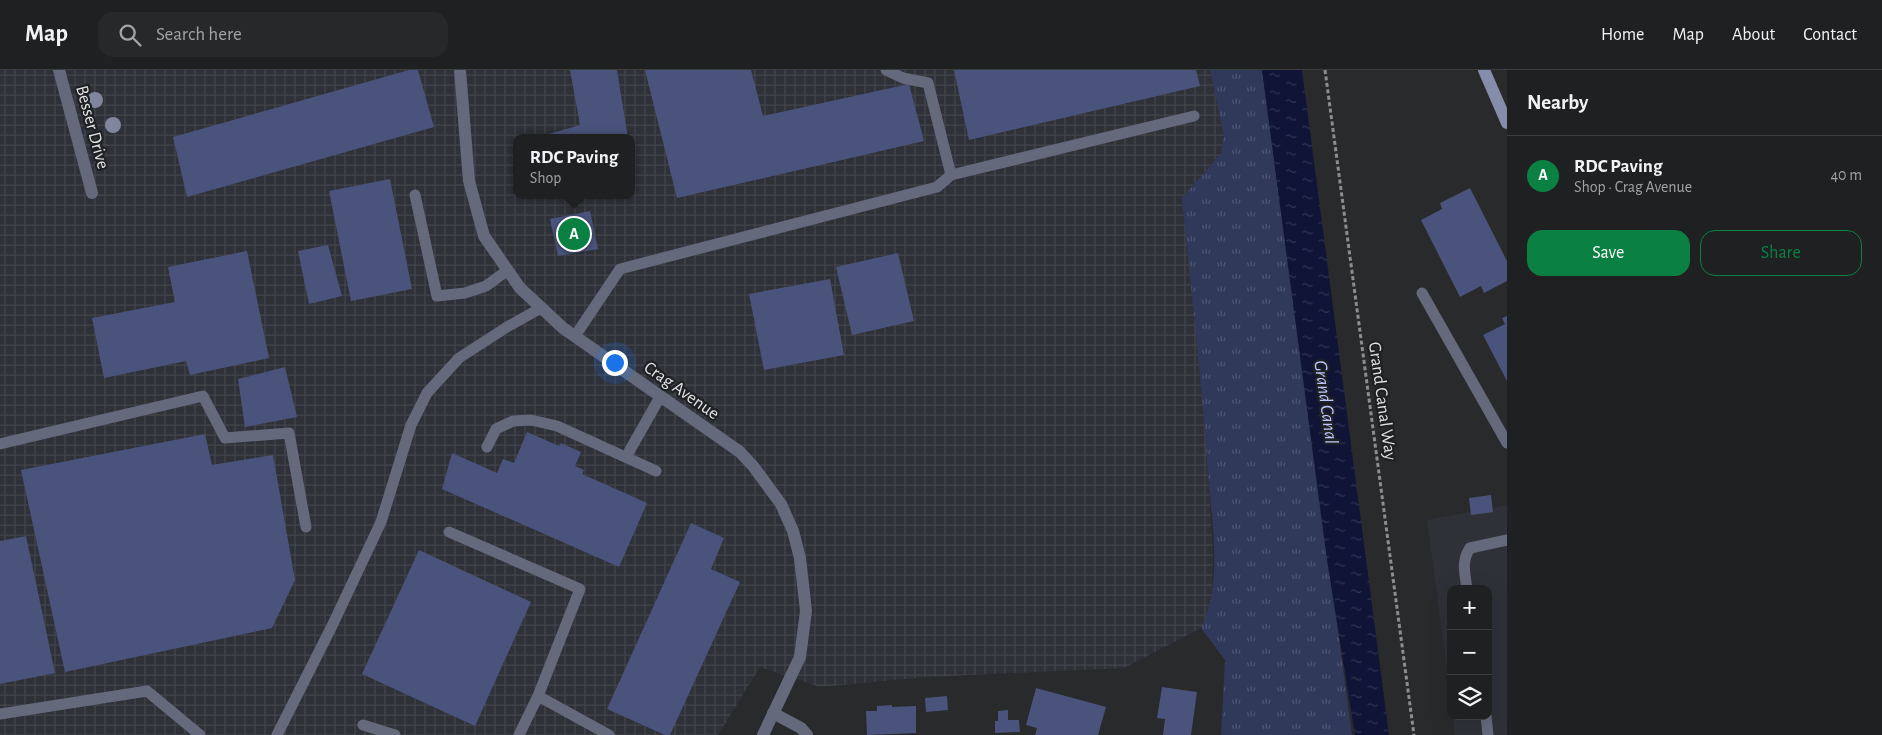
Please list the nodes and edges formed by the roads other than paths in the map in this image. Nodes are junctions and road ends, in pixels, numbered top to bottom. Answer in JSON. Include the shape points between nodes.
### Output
{"nodes":[{"id":1,"x":59,"y":70,"type":"edge"},
{"id":2,"x":460,"y":70,"type":"edge"},
{"id":3,"x":886,"y":70,"type":"edge"},
{"id":4,"x":1484,"y":70,"type":"edge"},
{"id":5,"x":1194,"y":116,"type":"dead end"},
{"id":6,"x":1507,"y":124,"type":"edge"},
{"id":7,"x":952,"y":175,"type":"junction"},
{"id":8,"x":92,"y":193,"type":"dead end"},
{"id":9,"x":415,"y":195,"type":"dead end"},
{"id":10,"x":508,"y":270,"type":"junction"},
{"id":11,"x":1422,"y":293,"type":"dead end"},
{"id":12,"x":541,"y":308,"type":"junction"},
{"id":13,"x":576,"y":336,"type":"junction"},
{"id":14,"x":660,"y":396,"type":"junction"},
{"id":15,"x":1507,"y":443,"type":"edge"},
{"id":16,"x":0,"y":444,"type":"edge"},
{"id":17,"x":487,"y":448,"type":"dead end"},
{"id":18,"x":626,"y":457,"type":"junction"},
{"id":19,"x":656,"y":471,"type":"dead end"},
{"id":20,"x":306,"y":527,"type":"dead end"},
{"id":21,"x":449,"y":532,"type":"dead end"},
{"id":22,"x":1507,"y":540,"type":"edge"},
{"id":23,"x":1467,"y":585,"type":"edge"},
{"id":24,"x":538,"y":696,"type":"junction"},
{"id":25,"x":773,"y":713,"type":"junction"},
{"id":26,"x":0,"y":714,"type":"edge"},
{"id":27,"x":1486,"y":720,"type":"edge"},
{"id":28,"x":363,"y":725,"type":"dead end"},
{"id":29,"x":200,"y":735,"type":"edge"},
{"id":30,"x":277,"y":735,"type":"edge"},
{"id":31,"x":395,"y":735,"type":"edge"},
{"id":32,"x":519,"y":735,"type":"edge"},
{"id":33,"x":609,"y":735,"type":"edge"},
{"id":34,"x":763,"y":735,"type":"edge"},
{"id":35,"x":808,"y":735,"type":"edge"},
{"id":36,"x":1488,"y":735,"type":"edge"}],
"edges":[{"from":1,"to":8,"type":"street","name":"Besser Drive"},
{"from":2,"to":10,"type":"street","name":"Crag Avenue","via":[[469,181],[484,236]]},
{"from":3,"to":7,"type":"lane","via":[[903,78],[928,83]]},
{"from":4,"to":6,"type":"main road"},
{"from":5,"to":7,"type":"lane"},
{"from":7,"to":13,"type":"lane","via":[[937,187],[620,269]]},
{"from":9,"to":10,"type":"lane","via":[[437,296],[486,286]]},
{"from":10,"to":12,"type":"street","name":"Crag Avenue","via":[[520,288]]},
{"from":11,"to":15,"type":"lane"},
{"from":12,"to":13,"type":"street","name":"Crag Avenue"},
{"from":12,"to":30,"type":"lane","via":[[459,358],[427,393],[411,425],[381,522]]},
{"from":13,"to":14,"type":"street","name":"Crag Avenue"},
{"from":14,"to":18,"type":"lane"},
{"from":14,"to":25,"type":"street","name":"Crag Avenue","via":[[740,452],[781,504],[792,531],[800,558],[806,611],[800,657]]},
{"from":16,"to":20,"type":"lane","via":[[203,396],[225,438],[290,434]]},
{"from":17,"to":18,"type":"lane","via":[[496,429],[513,421],[531,420],[557,426]]},
{"from":18,"to":19,"type":"lane"},
{"from":21,"to":24,"type":"lane","via":[[580,589]]},
{"from":22,"to":23,"type":"lane","via":[[1470,548],[1464,564]]},
{"from":24,"to":32,"type":"lane"},
{"from":24,"to":33,"type":"lane"},
{"from":25,"to":34,"type":"street","name":"Crag Avenue"},
{"from":25,"to":35,"type":"street"},
{"from":26,"to":29,"type":"lane","via":[[148,691]]},
{"from":27,"to":36,"type":"lane"},
{"from":28,"to":31,"type":"lane"}]}
